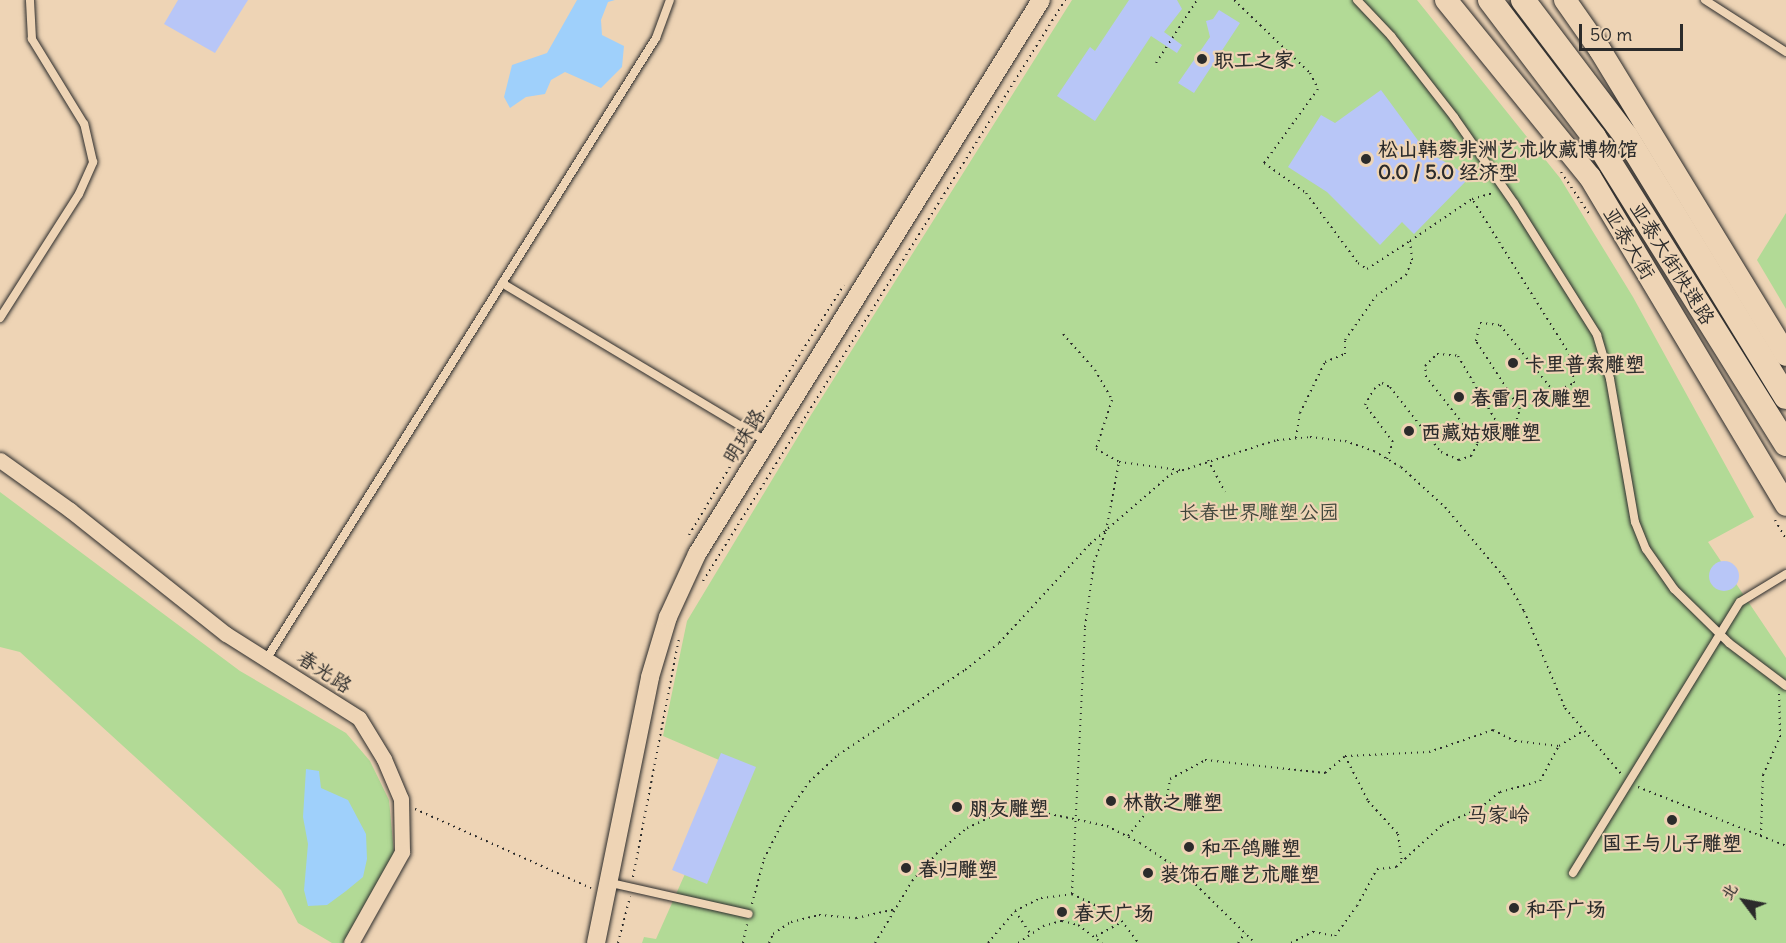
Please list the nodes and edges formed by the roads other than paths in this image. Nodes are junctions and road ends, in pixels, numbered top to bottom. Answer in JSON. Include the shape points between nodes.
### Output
{"nodes":[{"id":1,"x":30,"y":0,"type":"edge"},
{"id":2,"x":670,"y":0,"type":"edge"},
{"id":3,"x":1041,"y":0,"type":"edge"},
{"id":4,"x":1357,"y":0,"type":"edge"},
{"id":5,"x":1446,"y":0,"type":"edge"},
{"id":6,"x":1490,"y":0,"type":"edge"},
{"id":7,"x":1523,"y":0,"type":"edge"},
{"id":8,"x":1565,"y":0,"type":"edge"},
{"id":9,"x":1705,"y":0,"type":"edge"},
{"id":10,"x":1786,"y":52,"type":"edge"},
{"id":11,"x":502,"y":283,"type":"junction"},
{"id":12,"x":0,"y":318,"type":"edge"},
{"id":13,"x":1786,"y":355,"type":"edge"},
{"id":14,"x":1786,"y":397,"type":"edge"},
{"id":15,"x":766,"y":442,"type":"junction"},
{"id":16,"x":1786,"y":444,"type":"edge"},
{"id":17,"x":0,"y":460,"type":"edge"},
{"id":18,"x":1780,"y":512,"type":"edge"},
{"id":19,"x":1786,"y":574,"type":"edge"},
{"id":20,"x":1720,"y":634,"type":"junction"},
{"id":21,"x":267,"y":658,"type":"junction"},
{"id":22,"x":1786,"y":686,"type":"edge"},
{"id":23,"x":1573,"y":873,"type":"dead end"},
{"id":24,"x":604,"y":886,"type":"junction"},
{"id":25,"x":749,"y":914,"type":"road end"},
{"id":26,"x":351,"y":943,"type":"edge"},
{"id":27,"x":596,"y":943,"type":"edge"}],
"edges":[{"from":1,"to":12,"type":"lane","via":[[32,39],[84,124],[93,162],[79,194]]},
{"from":2,"to":11,"type":"lane","via":[[656,38]]},
{"from":3,"to":15,"type":"street","name":"明珠路"},
{"from":4,"to":20,"type":"lane","via":[[1398,45],[1505,189],[1597,335],[1610,380],[1632,512],[1646,549],[1674,589]]},
{"from":5,"to":18,"type":"main road","name":"亚泰大街","via":[[1590,177]]},
{"from":6,"to":16,"type":"highway","name":"亚泰大街快速路","via":[[1594,136]]},
{"from":7,"to":14,"type":"highway","name":"亚泰大街快速路","via":[[1594,92],[1671,205]]},
{"from":8,"to":13,"type":"main road","via":[[1600,50]]},
{"from":9,"to":10,"type":"lane"},
{"from":11,"to":15,"type":"lane"},
{"from":11,"to":21,"type":"lane"},
{"from":15,"to":24,"type":"street","name":"明珠路","via":[[697,554],[668,617],[650,677]]},
{"from":17,"to":21,"type":"street","name":"春光路","via":[[70,510],[226,634]]},
{"from":19,"to":20,"type":"lane","via":[[1740,602]]},
{"from":20,"to":22,"type":"lane"},
{"from":20,"to":23,"type":"lane"},
{"from":21,"to":26,"type":"street","name":"春光路","via":[[359,718],[384,759],[402,803],[402,852]]},
{"from":24,"to":25,"type":"lane","via":[[633,887]]},
{"from":24,"to":27,"type":"street","name":"明珠路"}]}
